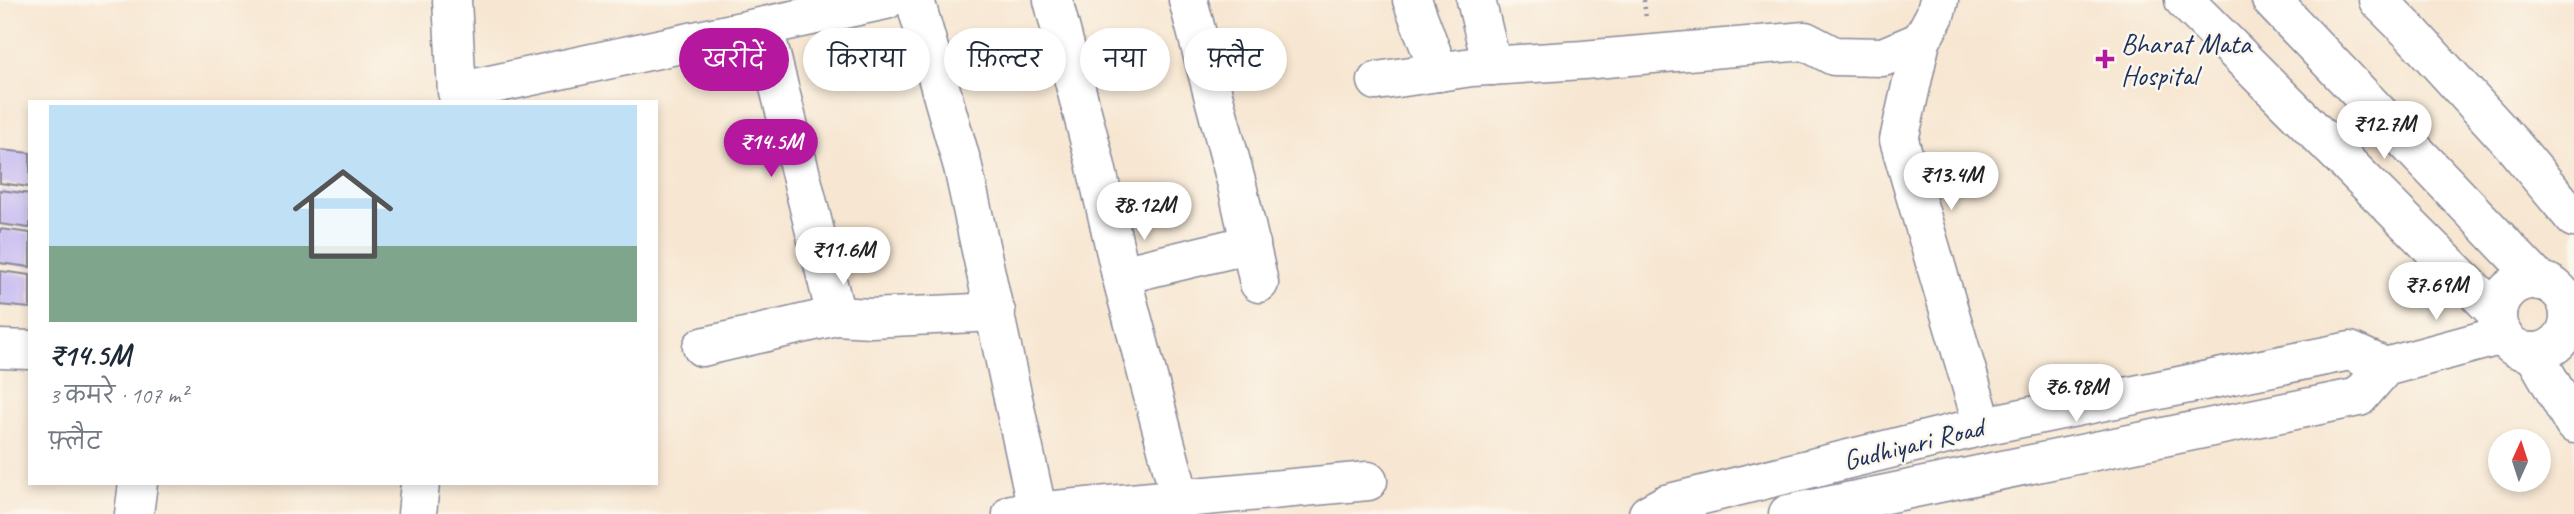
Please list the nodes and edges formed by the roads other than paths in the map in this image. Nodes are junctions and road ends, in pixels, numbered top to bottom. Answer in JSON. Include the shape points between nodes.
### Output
{"nodes":[{"id":1,"x":452,"y":0,"type":"edge"},
{"id":2,"x":886,"y":0,"type":"edge"},
{"id":3,"x":915,"y":0,"type":"edge"},
{"id":4,"x":1053,"y":0,"type":"edge"},
{"id":5,"x":1188,"y":0,"type":"edge"},
{"id":6,"x":1412,"y":0,"type":"edge"},
{"id":7,"x":1476,"y":0,"type":"edge"},
{"id":8,"x":1939,"y":0,"type":"edge"},
{"id":9,"x":2184,"y":0,"type":"edge"},
{"id":10,"x":2272,"y":0,"type":"edge"},
{"id":11,"x":2378,"y":0,"type":"edge"},
{"id":12,"x":785,"y":15,"type":"edge"},
{"id":13,"x":1921,"y":41,"type":"junction"},
{"id":14,"x":1492,"y":66,"type":"junction"},
{"id":15,"x":1439,"y":72,"type":"junction"},
{"id":16,"x":1377,"y":81,"type":"dead end"},
{"id":17,"x":2574,"y":218,"type":"edge"},
{"id":18,"x":1251,"y":244,"type":"junction"},
{"id":19,"x":1121,"y":275,"type":"junction"},
{"id":20,"x":1259,"y":283,"type":"dead end"},
{"id":21,"x":2563,"y":303,"type":"edge"},
{"id":22,"x":996,"y":312,"type":"junction"},
{"id":23,"x":836,"y":316,"type":"junction"},
{"id":24,"x":2511,"y":334,"type":"junction"},
{"id":25,"x":702,"y":347,"type":"dead end"},
{"id":26,"x":0,"y":349,"type":"edge"},
{"id":27,"x":28,"y":350,"type":"edge"},
{"id":28,"x":2385,"y":367,"type":"junction"},
{"id":29,"x":2574,"y":424,"type":"edge"},
{"id":30,"x":1983,"y":426,"type":"junction"},
{"id":31,"x":1368,"y":481,"type":"dead end"},
{"id":32,"x":138,"y":485,"type":"edge"},
{"id":33,"x":420,"y":485,"type":"edge"},
{"id":34,"x":1180,"y":498,"type":"junction"},
{"id":35,"x":1029,"y":513,"type":"edge"},
{"id":36,"x":135,"y":514,"type":"edge"},
{"id":37,"x":417,"y":514,"type":"edge"},
{"id":38,"x":1648,"y":514,"type":"edge"},
{"id":39,"x":1788,"y":514,"type":"edge"}],
"edges":[{"from":1,"to":12,"type":"street","via":[[457,92]]},
{"from":2,"to":12,"type":"street"},
{"from":3,"to":22,"type":"street","via":[[962,167]]},
{"from":4,"to":19,"type":"street"},
{"from":5,"to":18,"type":"street"},
{"from":6,"to":15,"type":"street"},
{"from":7,"to":14,"type":"street"},
{"from":8,"to":13,"type":"street"},
{"from":9,"to":24,"type":"street"},
{"from":10,"to":21,"type":"street"},
{"from":11,"to":17,"type":"street"},
{"from":12,"to":23,"type":"street"},
{"from":13,"to":14,"type":"street","via":[[1882,57],[1834,56],[1805,40]]},
{"from":13,"to":30,"type":"street","via":[[1899,140]]},
{"from":14,"to":15,"type":"street"},
{"from":15,"to":16,"type":"street"},
{"from":18,"to":19,"type":"street"},
{"from":18,"to":20,"type":"street"},
{"from":19,"to":34,"type":"street"},
{"from":21,"to":24,"type":"street","via":[[2563,337],[2554,345]]},
{"from":21,"to":24,"type":"street","via":[[2528,280],[2516,284],[2500,301]]},
{"from":22,"to":23,"type":"street"},
{"from":22,"to":35,"type":"street"},
{"from":23,"to":25,"type":"street"},
{"from":24,"to":28,"type":"street"},
{"from":24,"to":29,"type":"street"},
{"from":26,"to":27,"type":"street"},
{"from":28,"to":30,"type":"street","name":"Gudhiyari Road","via":[[2350,351]]},
{"from":28,"to":39,"type":"street","name":"Gudhiyari Road","via":[[2358,397]]},
{"from":30,"to":38,"type":"street","name":"Gudhiyari Road","via":[[1667,504]]},
{"from":31,"to":34,"type":"street"},
{"from":32,"to":36,"type":"street"},
{"from":33,"to":37,"type":"street"},
{"from":34,"to":35,"type":"street"}]}
